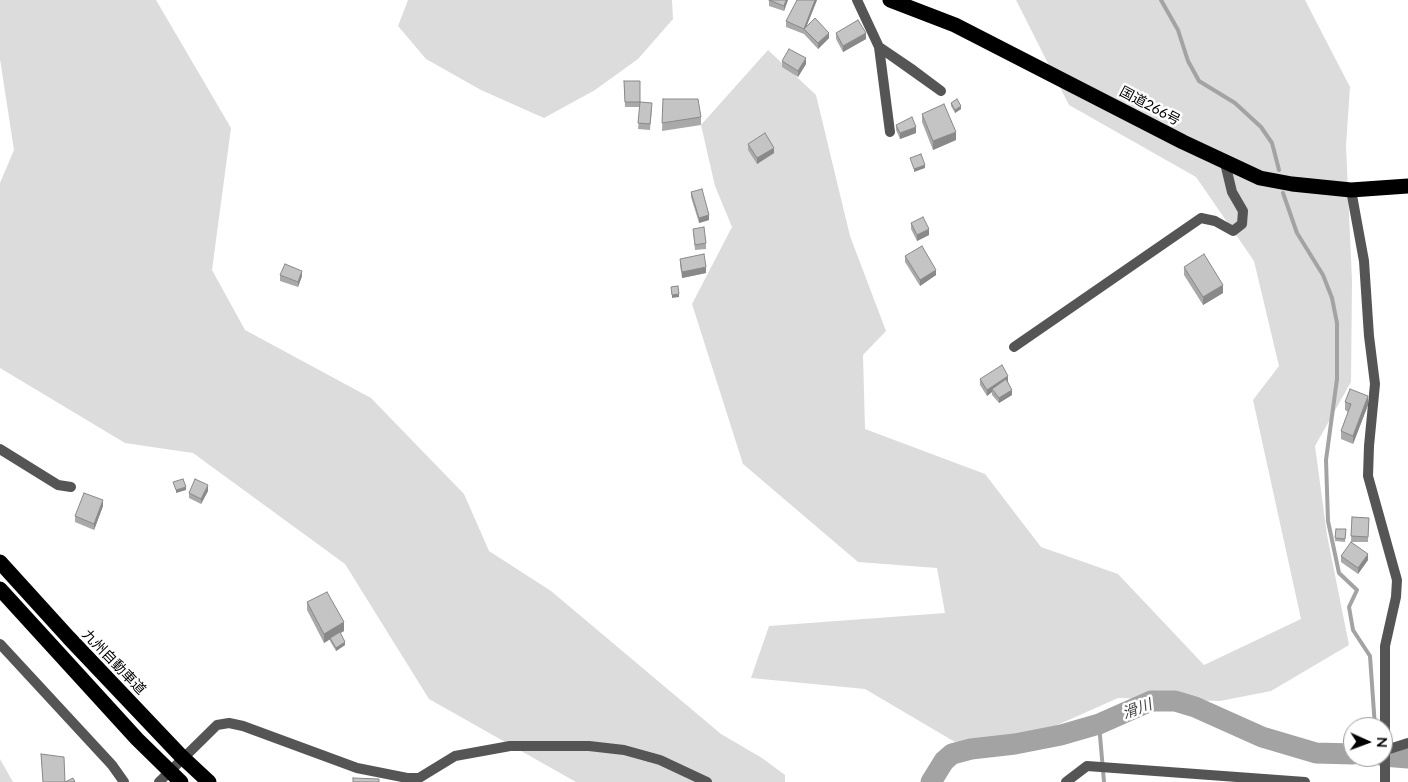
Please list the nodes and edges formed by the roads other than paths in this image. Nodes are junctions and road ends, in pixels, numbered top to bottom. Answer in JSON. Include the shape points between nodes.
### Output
{"nodes":[{"id":1,"x":857,"y":0,"type":"edge"},
{"id":2,"x":890,"y":0,"type":"edge"},
{"id":3,"x":879,"y":47,"type":"junction"},
{"id":4,"x":890,"y":132,"type":"dead end"},
{"id":5,"x":1226,"y":164,"type":"junction"},
{"id":6,"x":1408,"y":186,"type":"edge"},
{"id":7,"x":1351,"y":190,"type":"junction"},
{"id":8,"x":1014,"y":347,"type":"dead end"},
{"id":9,"x":0,"y":449,"type":"edge"},
{"id":10,"x":71,"y":487,"type":"dead end"},
{"id":11,"x":0,"y":562,"type":"edge"},
{"id":12,"x":0,"y":589,"type":"edge"},
{"id":13,"x":0,"y":644,"type":"edge"},
{"id":14,"x":1386,"y":717,"type":"edge"},
{"id":15,"x":1408,"y":743,"type":"edge"},
{"id":16,"x":1393,"y":748,"type":"edge"},
{"id":17,"x":1386,"y":767,"type":"edge"},
{"id":18,"x":124,"y":782,"type":"edge"},
{"id":19,"x":159,"y":782,"type":"edge"},
{"id":20,"x":181,"y":782,"type":"edge"},
{"id":21,"x":209,"y":782,"type":"edge"},
{"id":22,"x":707,"y":782,"type":"edge"},
{"id":23,"x":1066,"y":782,"type":"edge"},
{"id":24,"x":1305,"y":782,"type":"edge"},
{"id":25,"x":1385,"y":782,"type":"edge"}],
"edges":[{"from":1,"to":3,"type":"street"},
{"from":2,"to":5,"type":"highway","name":"国道266号","via":[[955,25]]},
{"from":3,"to":3,"type":"street","via":[[913,70],[941,91],[918,75]]},
{"from":3,"to":4,"type":"street"},
{"from":5,"to":7,"type":"highway","name":"国道266号","via":[[1260,178]]},
{"from":5,"to":8,"type":"street","via":[[1232,192],[1243,211],[1242,224],[1233,231],[1201,218]]},
{"from":6,"to":7,"type":"highway","name":"国道266号"},
{"from":7,"to":14,"type":"street","via":[[1364,261],[1368,336],[1375,384],[1368,476],[1397,580],[1385,646]]},
{"from":9,"to":10,"type":"street","via":[[58,486]]},
{"from":11,"to":21,"type":"highway","name":"九州自動車道"},
{"from":12,"to":20,"type":"highway"},
{"from":13,"to":18,"type":"street"},
{"from":15,"to":16,"type":"street"},
{"from":17,"to":25,"type":"street"},
{"from":19,"to":22,"type":"street","via":[[216,725],[229,723],[357,768],[419,778],[455,756],[510,746],[589,746],[624,750],[660,760]]},
{"from":23,"to":24,"type":"street","via":[[1086,766]]}]}
